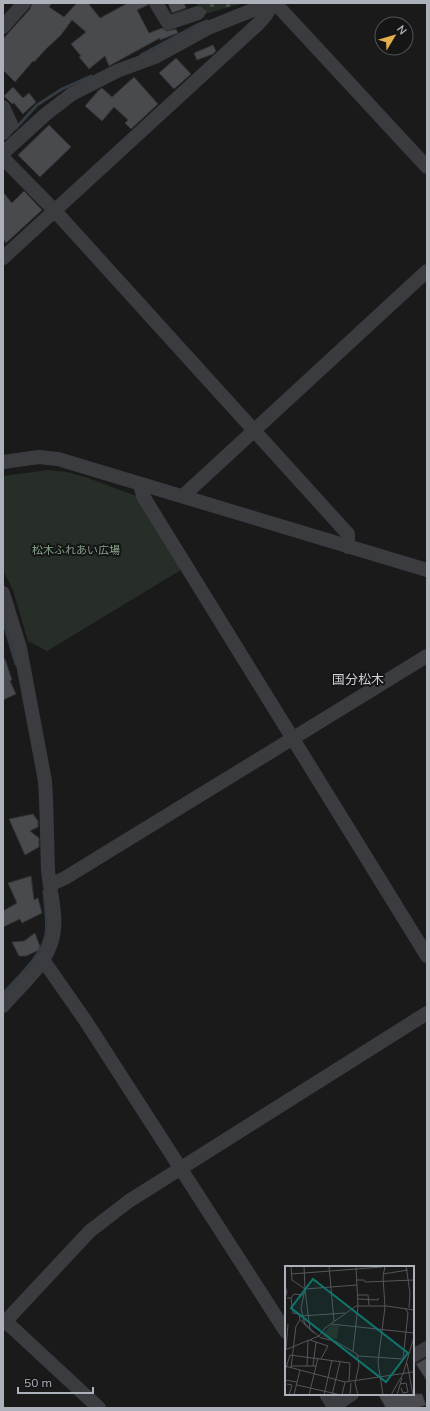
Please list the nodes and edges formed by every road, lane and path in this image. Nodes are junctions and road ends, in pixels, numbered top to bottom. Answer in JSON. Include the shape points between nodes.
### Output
{"nodes":[{"id":1,"x":24,"y":3,"type":"edge"},
{"id":2,"x":156,"y":3,"type":"edge"},
{"id":3,"x":273,"y":3,"type":"edge"},
{"id":4,"x":200,"y":17,"type":"edge"},
{"id":5,"x":3,"y":27,"type":"edge"},
{"id":6,"x":3,"y":107,"type":"edge"},
{"id":7,"x":3,"y":133,"type":"edge"},
{"id":8,"x":3,"y":153,"type":"edge"},
{"id":9,"x":3,"y":158,"type":"edge"},
{"id":10,"x":427,"y":167,"type":"edge"},
{"id":11,"x":55,"y":211,"type":"junction"},
{"id":12,"x":3,"y":258,"type":"edge"},
{"id":13,"x":427,"y":271,"type":"edge"},
{"id":14,"x":253,"y":430,"type":"junction"},
{"id":15,"x":3,"y":462,"type":"edge"},
{"id":16,"x":140,"y":484,"type":"junction"},
{"id":17,"x":183,"y":496,"type":"junction"},
{"id":18,"x":348,"y":547,"type":"junction"},
{"id":19,"x":427,"y":570,"type":"edge"},
{"id":20,"x":3,"y":593,"type":"edge"},
{"id":21,"x":427,"y":656,"type":"edge"},
{"id":22,"x":292,"y":738,"type":"junction"},
{"id":23,"x":50,"y":885,"type":"junction"},
{"id":24,"x":427,"y":956,"type":"edge"},
{"id":25,"x":44,"y":960,"type":"junction"},
{"id":26,"x":3,"y":1006,"type":"edge"},
{"id":27,"x":427,"y":1013,"type":"edge"},
{"id":28,"x":182,"y":1168,"type":"junction"},
{"id":29,"x":4,"y":1321,"type":"edge"},
{"id":30,"x":285,"y":1330,"type":"edge"},
{"id":31,"x":427,"y":1348,"type":"edge"},
{"id":32,"x":414,"y":1355,"type":"edge"},
{"id":33,"x":327,"y":1395,"type":"edge"},
{"id":34,"x":351,"y":1395,"type":"edge"},
{"id":35,"x":334,"y":1407,"type":"edge"},
{"id":36,"x":99,"y":1408,"type":"edge"}],
"edges":[{"from":1,"to":5,"type":"street"},
{"from":2,"to":4,"type":"street","via":[[168,23]]},
{"from":3,"to":4,"type":"street"},
{"from":3,"to":10,"type":"street"},
{"from":3,"to":11,"type":"street","via":[[258,24]]},
{"from":4,"to":8,"type":"street","via":[[155,57],[117,71],[72,94]]},
{"from":6,"to":7,"type":"street","via":[[11,124]]},
{"from":9,"to":11,"type":"street"},
{"from":11,"to":12,"type":"street"},
{"from":11,"to":14,"type":"street"},
{"from":13,"to":14,"type":"street"},
{"from":14,"to":17,"type":"street"},
{"from":14,"to":18,"type":"street","via":[[348,534]]},
{"from":15,"to":16,"type":"street","via":[[48,458]]},
{"from":16,"to":17,"type":"street"},
{"from":16,"to":22,"type":"street","via":[[143,496]]},
{"from":17,"to":18,"type":"street"},
{"from":18,"to":19,"type":"street"},
{"from":20,"to":23,"type":"street","via":[[20,648],[45,782]]},
{"from":21,"to":22,"type":"street"},
{"from":22,"to":23,"type":"street"},
{"from":22,"to":24,"type":"street"},
{"from":23,"to":25,"type":"street","via":[[53,934]]},
{"from":25,"to":26,"type":"street"},
{"from":25,"to":28,"type":"street"},
{"from":27,"to":28,"type":"street"},
{"from":28,"to":29,"type":"street","via":[[129,1201],[90,1231]]},
{"from":28,"to":30,"type":"street"},
{"from":29,"to":36,"type":"street"},
{"from":31,"to":32,"type":"street"},
{"from":33,"to":35,"type":"street"},
{"from":34,"to":35,"type":"street"}]}
